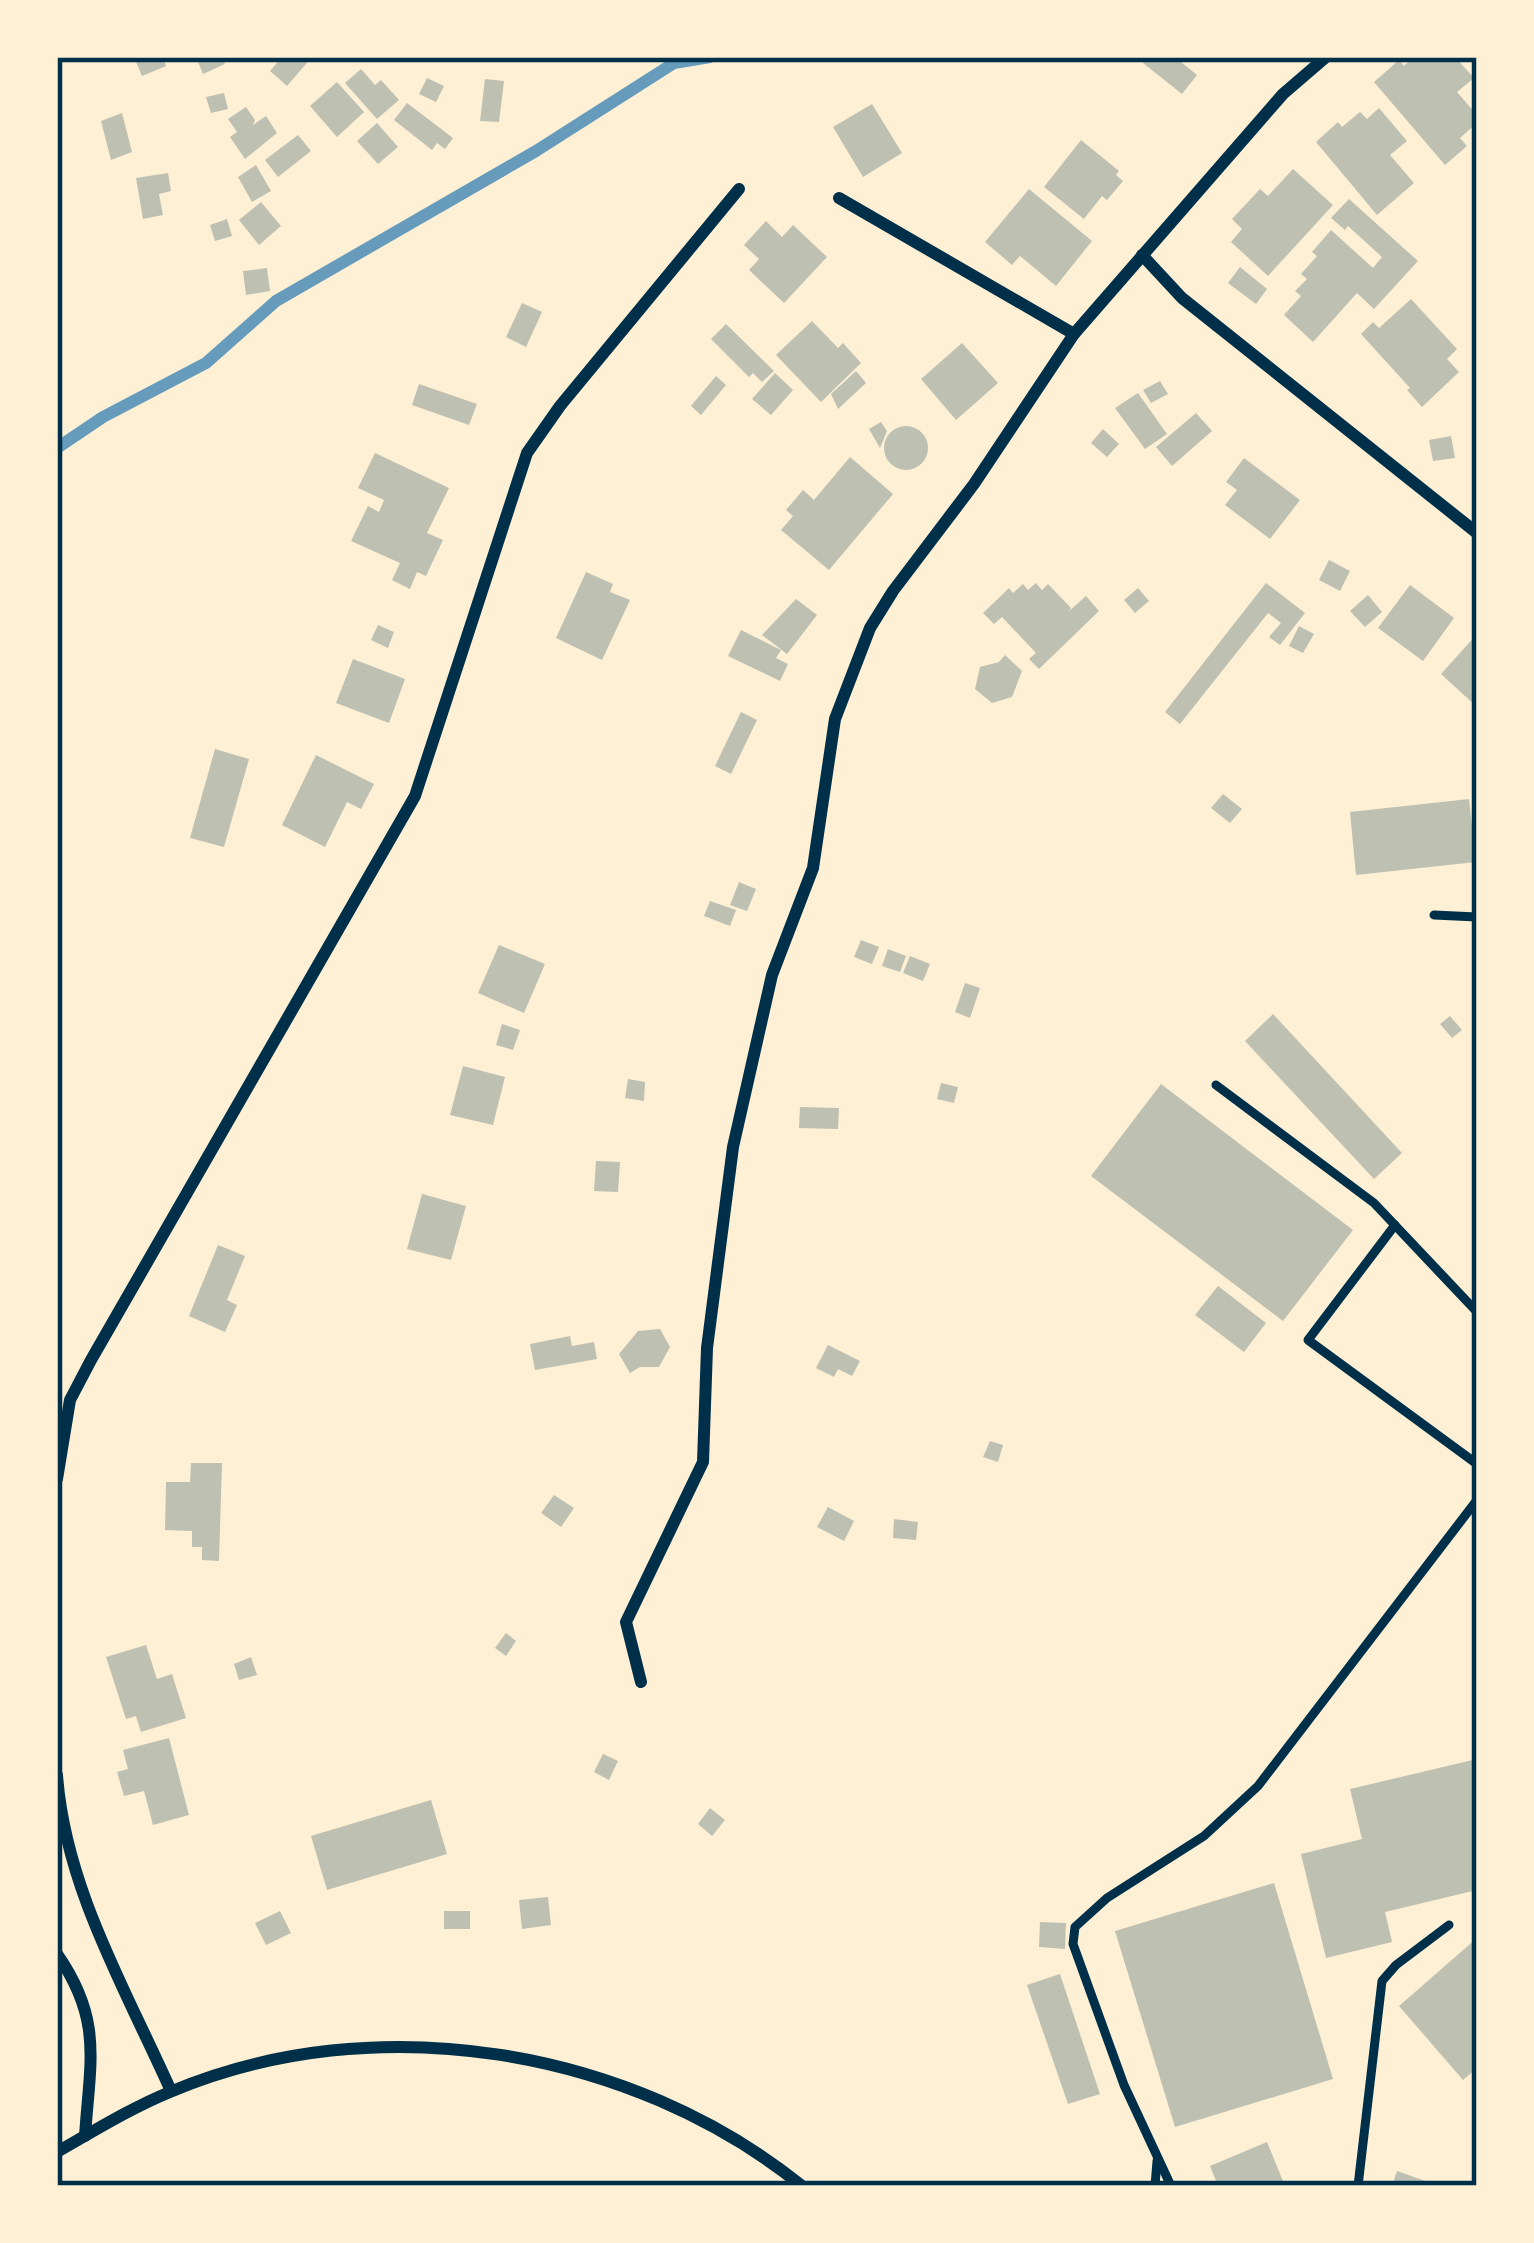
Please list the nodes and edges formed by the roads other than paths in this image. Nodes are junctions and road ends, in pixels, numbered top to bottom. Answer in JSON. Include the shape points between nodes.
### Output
{"nodes":[{"id":1,"x":1326,"y":57,"type":"edge"},
{"id":2,"x":739,"y":189,"type":"dead end"},
{"id":3,"x":839,"y":197,"type":"dead end"},
{"id":4,"x":1142,"y":255,"type":"junction"},
{"id":5,"x":1074,"y":334,"type":"junction"},
{"id":6,"x":1477,"y":533,"type":"edge"},
{"id":7,"x":1434,"y":915,"type":"dead end"},
{"id":8,"x":1477,"y":917,"type":"edge"},
{"id":9,"x":1216,"y":1085,"type":"dead end"},
{"id":10,"x":1395,"y":1226,"type":"junction"},
{"id":11,"x":1477,"y":1312,"type":"edge"},
{"id":12,"x":1477,"y":1464,"type":"edge"},
{"id":13,"x":57,"y":1479,"type":"edge"},
{"id":14,"x":1477,"y":1499,"type":"edge"},
{"id":15,"x":640,"y":1682,"type":"dead end"},
{"id":16,"x":57,"y":1775,"type":"edge"},
{"id":17,"x":1449,"y":1925,"type":"dead end"},
{"id":18,"x":57,"y":1954,"type":"edge"},
{"id":19,"x":171,"y":2091,"type":"junction"},
{"id":20,"x":85,"y":2136,"type":"junction"},
{"id":21,"x":57,"y":2152,"type":"edge"},
{"id":22,"x":1157,"y":2156,"type":"junction"},
{"id":23,"x":802,"y":2186,"type":"edge"},
{"id":24,"x":1155,"y":2186,"type":"edge"},
{"id":25,"x":1171,"y":2186,"type":"edge"},
{"id":26,"x":1358,"y":2186,"type":"edge"}],
"edges":[{"from":1,"to":4,"type":"street","via":[[1283,94]]},
{"from":2,"to":13,"type":"street","via":[[527,453],[415,796],[70,1400]]},
{"from":3,"to":5,"type":"street"},
{"from":4,"to":5,"type":"street"},
{"from":4,"to":6,"type":"street","via":[[1182,298]]},
{"from":5,"to":15,"type":"street","via":[[893,591],[835,719],[813,868],[772,975],[733,1147],[707,1348],[703,1462],[626,1622]]},
{"from":7,"to":8,"type":"lane"},
{"from":9,"to":10,"type":"lane"},
{"from":10,"to":11,"type":"lane"},
{"from":10,"to":12,"type":"lane","via":[[1308,1340]]},
{"from":14,"to":22,"type":"lane","via":[[1258,1786],[1204,1836],[1075,1927],[1073,1944]]},
{"from":16,"to":19,"type":"street","via":[[80,1886]]},
{"from":17,"to":26,"type":"lane","via":[[1382,1981]]},
{"from":18,"to":20,"type":"street","via":[[89,2016]]},
{"from":19,"to":20,"type":"street"},
{"from":19,"to":23,"type":"street","via":[[291,2057],[388,2047],[552,2063],[682,2111]]},
{"from":20,"to":21,"type":"street"},
{"from":22,"to":24,"type":"lane"},
{"from":22,"to":25,"type":"lane"}]}
